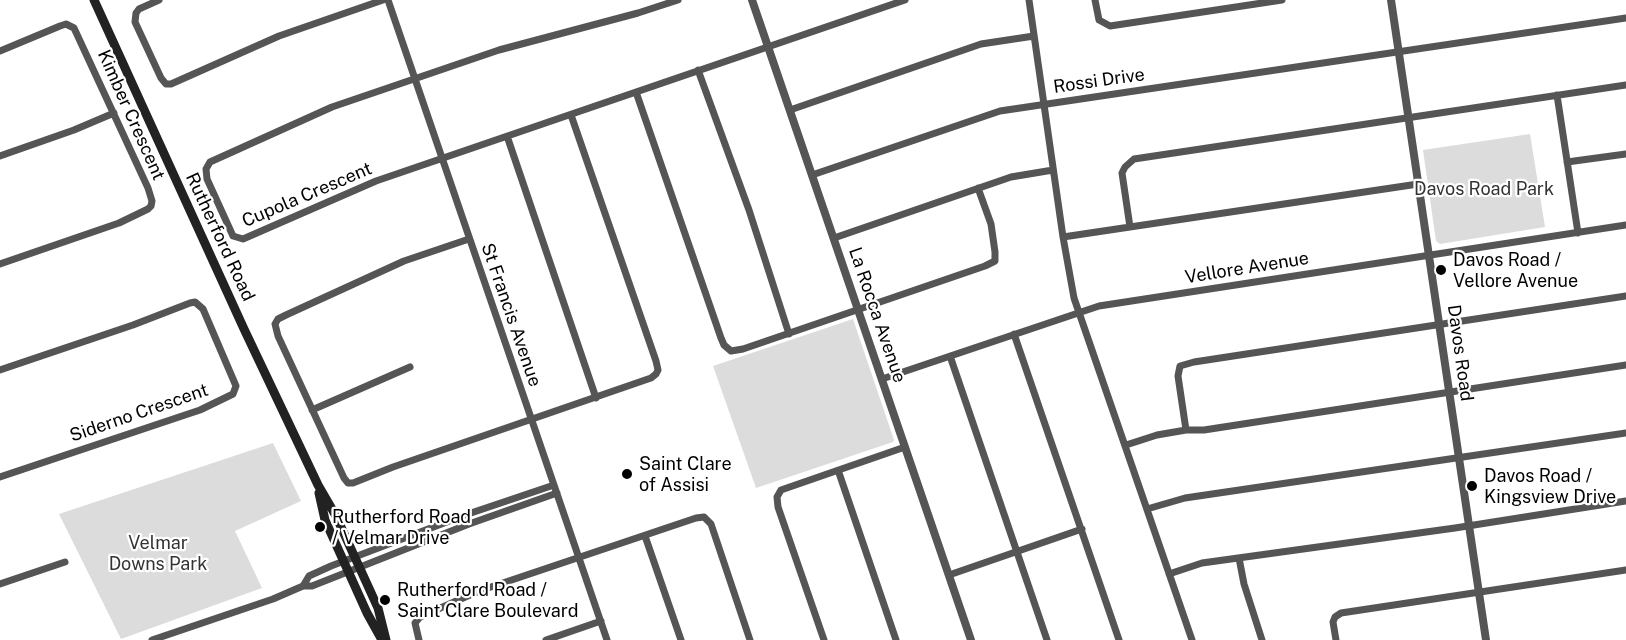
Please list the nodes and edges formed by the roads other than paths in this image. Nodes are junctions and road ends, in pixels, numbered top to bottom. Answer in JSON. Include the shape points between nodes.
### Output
{"nodes":[{"id":1,"x":94,"y":0,"type":"edge"},
{"id":2,"x":159,"y":0,"type":"edge"},
{"id":3,"x":383,"y":0,"type":"edge"},
{"id":4,"x":388,"y":0,"type":"edge"},
{"id":5,"x":678,"y":0,"type":"edge"},
{"id":6,"x":752,"y":0,"type":"edge"},
{"id":7,"x":905,"y":0,"type":"edge"},
{"id":8,"x":1029,"y":0,"type":"edge"},
{"id":9,"x":1095,"y":0,"type":"edge"},
{"id":10,"x":1282,"y":0,"type":"edge"},
{"id":11,"x":1390,"y":0,"type":"edge"},
{"id":12,"x":894,"y":2,"type":"edge"},
{"id":13,"x":1626,"y":18,"type":"edge"},
{"id":14,"x":1034,"y":36,"type":"junction"},
{"id":15,"x":768,"y":47,"type":"junction"},
{"id":16,"x":0,"y":51,"type":"edge"},
{"id":17,"x":1398,"y":52,"type":"junction"},
{"id":18,"x":698,"y":70,"type":"junction"},
{"id":19,"x":415,"y":78,"type":"junction"},
{"id":20,"x":1626,"y":84,"type":"edge"},
{"id":21,"x":636,"y":92,"type":"junction"},
{"id":22,"x":1557,"y":95,"type":"junction"},
{"id":23,"x":1043,"y":105,"type":"junction"},
{"id":24,"x":790,"y":110,"type":"junction"},
{"id":25,"x":114,"y":113,"type":"junction"},
{"id":26,"x":571,"y":115,"type":"junction"},
{"id":27,"x":1408,"y":117,"type":"junction"},
{"id":28,"x":507,"y":136,"type":"junction"},
{"id":29,"x":1626,"y":154,"type":"edge"},
{"id":30,"x":0,"y":156,"type":"edge"},
{"id":31,"x":442,"y":158,"type":"junction"},
{"id":32,"x":1568,"y":162,"type":"junction"},
{"id":33,"x":1053,"y":171,"type":"junction"},
{"id":34,"x":812,"y":175,"type":"junction"},
{"id":35,"x":1418,"y":184,"type":"junction"},
{"id":36,"x":978,"y":188,"type":"junction"},
{"id":37,"x":1626,"y":225,"type":"edge"},
{"id":38,"x":1130,"y":227,"type":"junction"},
{"id":39,"x":1578,"y":233,"type":"junction"},
{"id":40,"x":1063,"y":237,"type":"junction"},
{"id":41,"x":834,"y":238,"type":"junction"},
{"id":42,"x":469,"y":239,"type":"junction"},
{"id":43,"x":1429,"y":255,"type":"junction"},
{"id":44,"x":0,"y":264,"type":"edge"},
{"id":45,"x":1626,"y":296,"type":"edge"},
{"id":46,"x":858,"y":310,"type":"junction"},
{"id":47,"x":1079,"y":312,"type":"junction"},
{"id":48,"x":1439,"y":324,"type":"junction"},
{"id":49,"x":789,"y":334,"type":"junction"},
{"id":50,"x":1014,"y":334,"type":"junction"},
{"id":51,"x":950,"y":356,"type":"junction"},
{"id":52,"x":1626,"y":365,"type":"edge"},
{"id":53,"x":410,"y":367,"type":"dead end"},
{"id":54,"x":0,"y":370,"type":"edge"},
{"id":55,"x":882,"y":379,"type":"junction"},
{"id":56,"x":1449,"y":392,"type":"junction"},
{"id":57,"x":596,"y":398,"type":"junction"},
{"id":58,"x":312,"y":410,"type":"junction"},
{"id":59,"x":532,"y":420,"type":"junction"},
{"id":60,"x":1186,"y":430,"type":"junction"},
{"id":61,"x":1626,"y":433,"type":"edge"},
{"id":62,"x":1126,"y":445,"type":"junction"},
{"id":63,"x":905,"y":447,"type":"junction"},
{"id":64,"x":1459,"y":458,"type":"junction"},
{"id":65,"x":838,"y":470,"type":"junction"},
{"id":66,"x":0,"y":477,"type":"edge"},
{"id":67,"x":318,"y":485,"type":"junction"},
{"id":68,"x":554,"y":485,"type":"junction"},
{"id":69,"x":557,"y":493,"type":"junction"},
{"id":70,"x":1626,"y":501,"type":"edge"},
{"id":71,"x":1147,"y":509,"type":"junction"},
{"id":72,"x":1469,"y":525,"type":"junction"},
{"id":73,"x":1082,"y":529,"type":"junction"},
{"id":74,"x":645,"y":536,"type":"junction"},
{"id":75,"x":1017,"y":552,"type":"junction"},
{"id":76,"x":355,"y":558,"type":"junction"},
{"id":77,"x":1239,"y":558,"type":"junction"},
{"id":78,"x":579,"y":559,"type":"junction"},
{"id":79,"x":65,"y":562,"type":"dead end"},
{"id":80,"x":344,"y":562,"type":"junction"},
{"id":81,"x":359,"y":567,"type":"junction"},
{"id":82,"x":1626,"y":570,"type":"edge"},
{"id":83,"x":348,"y":571,"type":"junction"},
{"id":84,"x":1169,"y":573,"type":"junction"},
{"id":85,"x":949,"y":575,"type":"junction"},
{"id":86,"x":0,"y":584,"type":"edge"},
{"id":87,"x":303,"y":586,"type":"junction"},
{"id":88,"x":1479,"y":592,"type":"junction"},
{"id":89,"x":600,"y":621,"type":"junction"},
{"id":90,"x":152,"y":640,"type":"edge"},
{"id":91,"x":384,"y":640,"type":"edge"},
{"id":92,"x":418,"y":640,"type":"edge"},
{"id":93,"x":546,"y":640,"type":"edge"},
{"id":94,"x":607,"y":640,"type":"edge"},
{"id":95,"x":681,"y":640,"type":"edge"},
{"id":96,"x":750,"y":640,"type":"edge"},
{"id":97,"x":824,"y":640,"type":"edge"},
{"id":98,"x":896,"y":640,"type":"edge"},
{"id":99,"x":971,"y":640,"type":"edge"},
{"id":100,"x":1047,"y":640,"type":"edge"},
{"id":101,"x":1119,"y":640,"type":"edge"},
{"id":102,"x":1191,"y":640,"type":"edge"},
{"id":103,"x":1262,"y":640,"type":"edge"},
{"id":104,"x":1336,"y":640,"type":"edge"},
{"id":105,"x":1486,"y":640,"type":"edge"}],
"edges":[{"from":1,"to":67,"type":"main road","name":"Rutherford Road"},
{"from":2,"to":3,"type":"street","via":[[139,9],[135,22],[166,84],[279,36]]},
{"from":4,"to":19,"type":"street","name":"St Francis Avenue"},
{"from":5,"to":19,"type":"street","via":[[498,50]]},
{"from":6,"to":15,"type":"street","name":"La Rocca Avenue"},
{"from":7,"to":12,"type":"street"},
{"from":8,"to":14,"type":"street"},
{"from":9,"to":10,"type":"street","via":[[1100,20],[1110,26]]},
{"from":11,"to":17,"type":"street","name":"Davos Road"},
{"from":12,"to":15,"type":"street"},
{"from":13,"to":17,"type":"street","name":"Rossi Drive"},
{"from":14,"to":23,"type":"street"},
{"from":14,"to":24,"type":"street","via":[[971,47]]},
{"from":15,"to":18,"type":"street"},
{"from":15,"to":24,"type":"street","name":"La Rocca Avenue"},
{"from":16,"to":25,"type":"street","name":"Kimber Crescent","via":[[66,24],[74,28]]},
{"from":17,"to":23,"type":"street","name":"Rossi Drive"},
{"from":17,"to":27,"type":"street","name":"Davos Road"},
{"from":18,"to":21,"type":"street"},
{"from":18,"to":49,"type":"street"},
{"from":19,"to":31,"type":"street","name":"St Francis Avenue"},
{"from":19,"to":31,"type":"street","name":"Cupola Crescent","via":[[332,107],[210,162],[207,179],[233,236],[240,240],[359,187]]},
{"from":20,"to":22,"type":"street"},
{"from":21,"to":26,"type":"street"},
{"from":21,"to":49,"type":"street","via":[[724,345],[735,351]]},
{"from":22,"to":27,"type":"street"},
{"from":22,"to":32,"type":"street"},
{"from":23,"to":33,"type":"street"},
{"from":23,"to":34,"type":"street","name":"Rossi Drive","via":[[991,114]]},
{"from":24,"to":34,"type":"street","name":"La Rocca Avenue"},
{"from":25,"to":30,"type":"street"},
{"from":25,"to":44,"type":"street","name":"Kimber Crescent","via":[[148,188],[151,206],[119,223]]},
{"from":26,"to":28,"type":"street"},
{"from":26,"to":57,"type":"street","via":[[658,370],[651,378]]},
{"from":27,"to":35,"type":"street","name":"Davos Road"},
{"from":27,"to":38,"type":"street","via":[[1134,159],[1122,173]]},
{"from":28,"to":31,"type":"street"},
{"from":28,"to":57,"type":"street"},
{"from":29,"to":32,"type":"street"},
{"from":31,"to":42,"type":"street","name":"St Francis Avenue"},
{"from":32,"to":39,"type":"street"},
{"from":33,"to":36,"type":"street","via":[[1011,177]]},
{"from":33,"to":40,"type":"street"},
{"from":34,"to":41,"type":"street","name":"La Rocca Avenue"},
{"from":35,"to":38,"type":"street"},
{"from":35,"to":43,"type":"street","name":"Davos Road"},
{"from":36,"to":41,"type":"street"},
{"from":36,"to":46,"type":"street","via":[[991,224],[995,261]]},
{"from":37,"to":39,"type":"street","name":"Vellore Avenue"},
{"from":38,"to":40,"type":"street"},
{"from":39,"to":43,"type":"street","name":"Vellore Avenue"},
{"from":40,"to":47,"type":"street"},
{"from":41,"to":46,"type":"street","name":"La Rocca Avenue"},
{"from":42,"to":58,"type":"street","via":[[404,261],[278,319],[276,331]]},
{"from":42,"to":59,"type":"street","name":"St Francis Avenue"},
{"from":43,"to":47,"type":"street","name":"Vellore Avenue"},
{"from":43,"to":48,"type":"street","name":"Davos Road"},
{"from":45,"to":48,"type":"street"},
{"from":46,"to":49,"type":"street"},
{"from":46,"to":55,"type":"street","name":"La Rocca Avenue"},
{"from":47,"to":50,"type":"street","name":"Vellore Avenue"},
{"from":47,"to":62,"type":"street"},
{"from":48,"to":56,"type":"street","name":"Davos Road"},
{"from":48,"to":60,"type":"street","via":[[1180,366]]},
{"from":50,"to":51,"type":"street","name":"Vellore Avenue"},
{"from":50,"to":73,"type":"street"},
{"from":51,"to":55,"type":"street","name":"Vellore Avenue"},
{"from":51,"to":75,"type":"street"},
{"from":52,"to":56,"type":"street"},
{"from":53,"to":58,"type":"street"},
{"from":54,"to":66,"type":"street","name":"Siderno Crescent","via":[[195,302],[202,309],[236,386],[232,394],[200,410]]},
{"from":55,"to":63,"type":"street","name":"La Rocca Avenue"},
{"from":56,"to":60,"type":"street"},
{"from":56,"to":64,"type":"street","name":"Davos Road"},
{"from":57,"to":59,"type":"street"},
{"from":58,"to":59,"type":"street","via":[[348,483]]},
{"from":59,"to":68,"type":"street","name":"St Francis Avenue"},
{"from":60,"to":62,"type":"street"},
{"from":61,"to":64,"type":"street"},
{"from":62,"to":71,"type":"street"},
{"from":63,"to":65,"type":"street"},
{"from":63,"to":85,"type":"street","name":"La Rocca Avenue"},
{"from":64,"to":71,"type":"street","via":[[1185,498]]},
{"from":64,"to":72,"type":"street","name":"Davos Road"},
{"from":65,"to":97,"type":"street","via":[[781,490],[777,497]]},
{"from":65,"to":98,"type":"street"},
{"from":67,"to":76,"type":"main road","name":"Rutherford Road"},
{"from":67,"to":80,"type":"main road","name":"Rutherford Road","via":[[325,520]]},
{"from":68,"to":69,"type":"street","name":"St Francis Avenue"},
{"from":68,"to":76,"type":"street"},
{"from":69,"to":78,"type":"street","name":"St Francis Avenue"},
{"from":69,"to":81,"type":"street"},
{"from":70,"to":72,"type":"street"},
{"from":71,"to":84,"type":"street"},
{"from":72,"to":77,"type":"street"},
{"from":72,"to":88,"type":"street","name":"Davos Road"},
{"from":73,"to":75,"type":"street"},
{"from":73,"to":101,"type":"street"},
{"from":74,"to":78,"type":"street"},
{"from":74,"to":95,"type":"street"},
{"from":74,"to":96,"type":"street","via":[[704,517],[711,524]]},
{"from":75,"to":85,"type":"street"},
{"from":75,"to":100,"type":"street"},
{"from":76,"to":80,"type":"street"},
{"from":76,"to":81,"type":"main road","name":"Rutherford Road"},
{"from":77,"to":84,"type":"street","via":[[1196,564]]},
{"from":77,"to":103,"type":"street"},
{"from":78,"to":89,"type":"street","name":"St Francis Avenue"},
{"from":78,"to":92,"type":"street","via":[[479,591],[420,617],[415,623]]},
{"from":79,"to":86,"type":"street"},
{"from":80,"to":83,"type":"main road","name":"Rutherford Road"},
{"from":80,"to":87,"type":"street","via":[[309,576]]},
{"from":81,"to":83,"type":"street"},
{"from":81,"to":91,"type":"main road","name":"Rutherford Road","via":[[378,608]]},
{"from":82,"to":88,"type":"street"},
{"from":83,"to":87,"type":"street"},
{"from":83,"to":91,"type":"main road","name":"Rutherford Road"},
{"from":84,"to":102,"type":"street"},
{"from":85,"to":99,"type":"street","name":"La Rocca Avenue"},
{"from":87,"to":90,"type":"street"},
{"from":88,"to":104,"type":"street","via":[[1341,613],[1333,622]]},
{"from":88,"to":105,"type":"street","name":"Davos Road"},
{"from":89,"to":93,"type":"street"},
{"from":89,"to":94,"type":"street","name":"St Francis Avenue"}]}
